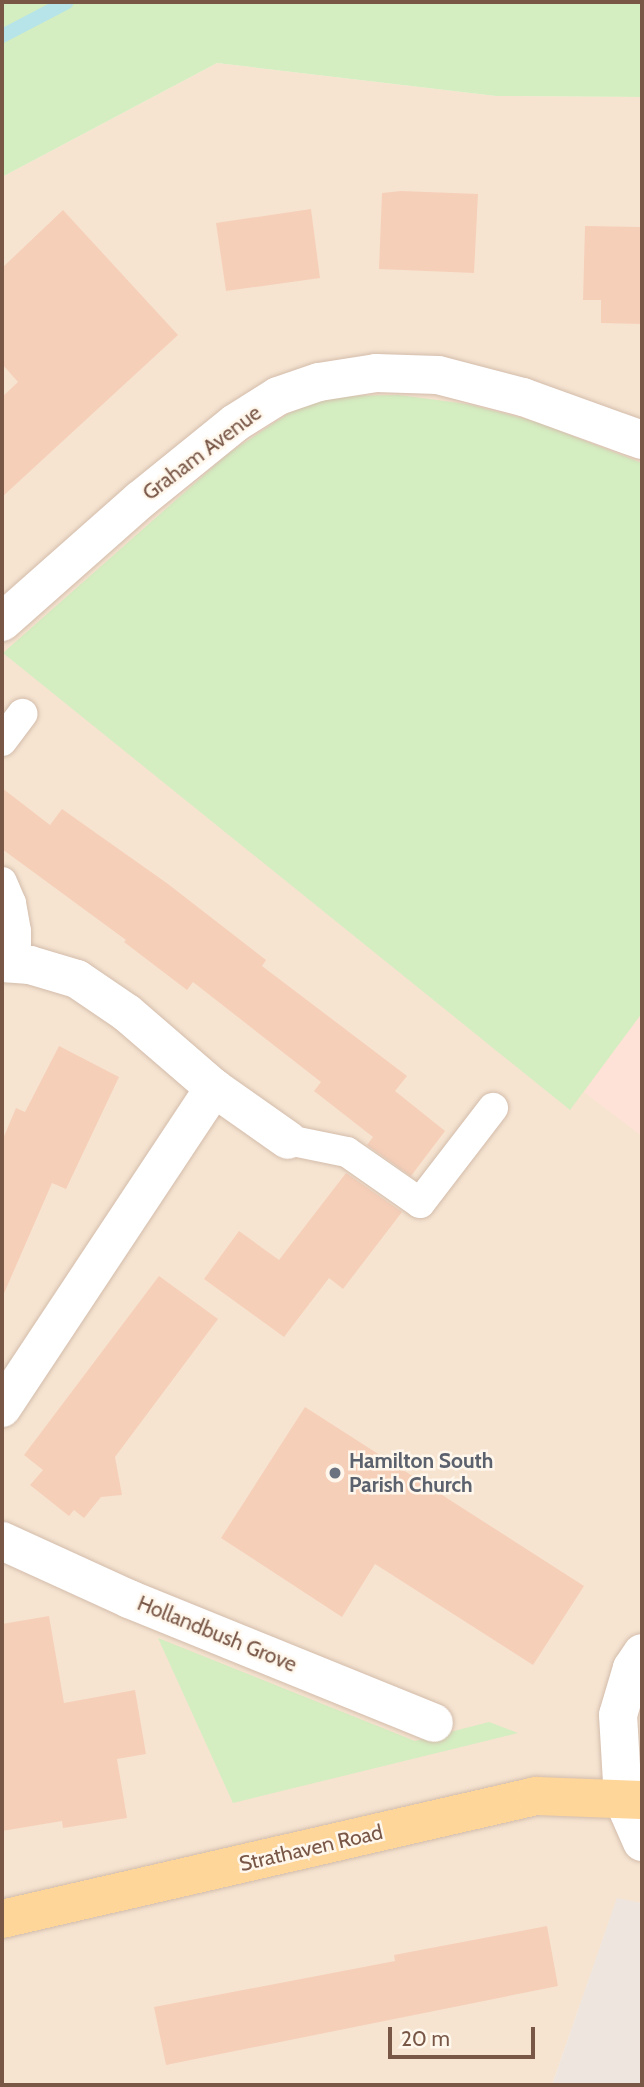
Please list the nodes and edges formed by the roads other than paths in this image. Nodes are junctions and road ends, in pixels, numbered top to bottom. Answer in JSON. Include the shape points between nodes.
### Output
{"nodes":[{"id":1,"x":642,"y":440,"type":"edge"},
{"id":2,"x":2,"y":622,"type":"edge"},
{"id":3,"x":22,"y":714,"type":"dead end"},
{"id":4,"x":2,"y":741,"type":"edge"},
{"id":5,"x":2,"y":883,"type":"edge"},
{"id":6,"x":9,"y":963,"type":"edge"},
{"id":7,"x":214,"y":1088,"type":"junction"},
{"id":8,"x":493,"y":1108,"type":"dead end"},
{"id":9,"x":288,"y":1140,"type":"joint"},
{"id":10,"x":2,"y":1408,"type":"edge"},
{"id":11,"x":2,"y":1541,"type":"edge"},
{"id":12,"x":642,"y":1653,"type":"edge"},
{"id":13,"x":434,"y":1723,"type":"dead end"},
{"id":14,"x":632,"y":1800,"type":"edge"},
{"id":15,"x":642,"y":1842,"type":"edge"},
{"id":16,"x":2,"y":1919,"type":"edge"}],
"edges":[{"from":1,"to":2,"type":"street","name":"Graham Avenue","via":[[523,397],[438,374],[376,373],[319,382],[278,396],[235,423]]},
{"from":3,"to":4,"type":"lane"},
{"from":5,"to":6,"type":"lane","via":[[16,930]]},
{"from":6,"to":7,"type":"street","via":[[77,979],[127,1013]]},
{"from":7,"to":9,"type":"street"},
{"from":7,"to":10,"type":"street"},
{"from":8,"to":9,"type":"lane","via":[[420,1203],[347,1153]]},
{"from":11,"to":13,"type":"street","name":"Hollandbush Grove","via":[[128,1599]]},
{"from":12,"to":14,"type":"street","via":[[632,1668],[618,1715]]},
{"from":14,"to":15,"type":"street"},
{"from":14,"to":16,"type":"main road","name":"Strathaven Road","via":[[536,1796]]}]}
